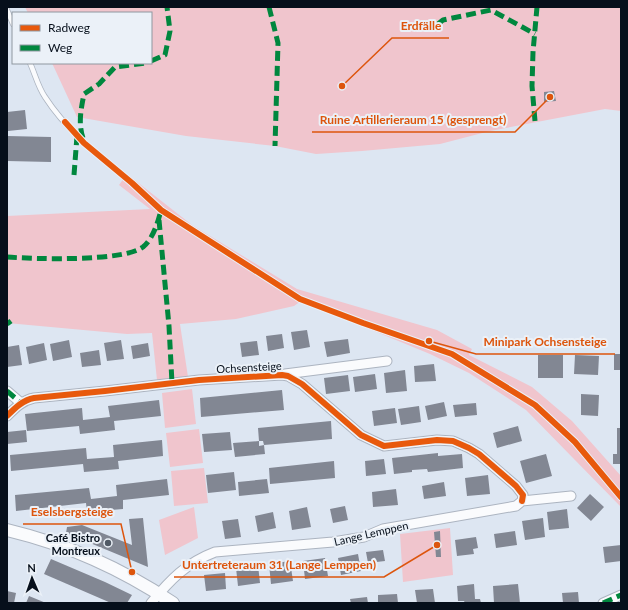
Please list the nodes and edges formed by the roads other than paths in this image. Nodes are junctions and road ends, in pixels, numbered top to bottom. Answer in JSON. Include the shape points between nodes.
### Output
{"nodes":[{"id":1,"x":7,"y":10,"type":"edge"},
{"id":2,"x":12,"y":22,"type":"edge"},
{"id":3,"x":30,"y":64,"type":"edge"},
{"id":4,"x":121,"y":174,"type":"dead end"},
{"id":5,"x":387,"y":361,"type":"dead end"},
{"id":6,"x":282,"y":374,"type":"junction"},
{"id":7,"x":7,"y":391,"type":"edge"},
{"id":8,"x":22,"y":403,"type":"junction"},
{"id":9,"x":7,"y":416,"type":"edge"},
{"id":10,"x":571,"y":496,"type":"dead end"},
{"id":11,"x":522,"y":501,"type":"junction"},
{"id":12,"x":7,"y":530,"type":"edge"},
{"id":13,"x":621,"y":595,"type":"edge"},
{"id":14,"x":155,"y":598,"type":"edge"},
{"id":15,"x":173,"y":603,"type":"edge"},
{"id":16,"x":603,"y":603,"type":"edge"}],
"edges":[{"from":1,"to":2,"type":"lane"},
{"from":3,"to":4,"type":"lane","via":[[44,96],[65,122],[84,144]]},
{"from":5,"to":6,"type":"street","name":"Ochsensteige"},
{"from":6,"to":8,"type":"street","name":"Ochsensteige","via":[[199,380],[34,398]]},
{"from":6,"to":11,"type":"street","name":"Ochsensteige","via":[[302,384],[362,434],[384,446],[450,440],[469,448],[516,486],[522,495]]},
{"from":7,"to":8,"type":"street"},
{"from":8,"to":9,"type":"street","name":"Ochsensteige"},
{"from":10,"to":11,"type":"street","name":"Lange Lemppen"},
{"from":11,"to":14,"type":"street","name":"Lange Lemppen","via":[[516,506],[383,528],[360,538],[215,552],[184,568]]},
{"from":12,"to":14,"type":"street","via":[[44,539],[115,568]]},
{"from":13,"to":16,"type":"street"},
{"from":14,"to":15,"type":"street"}]}
